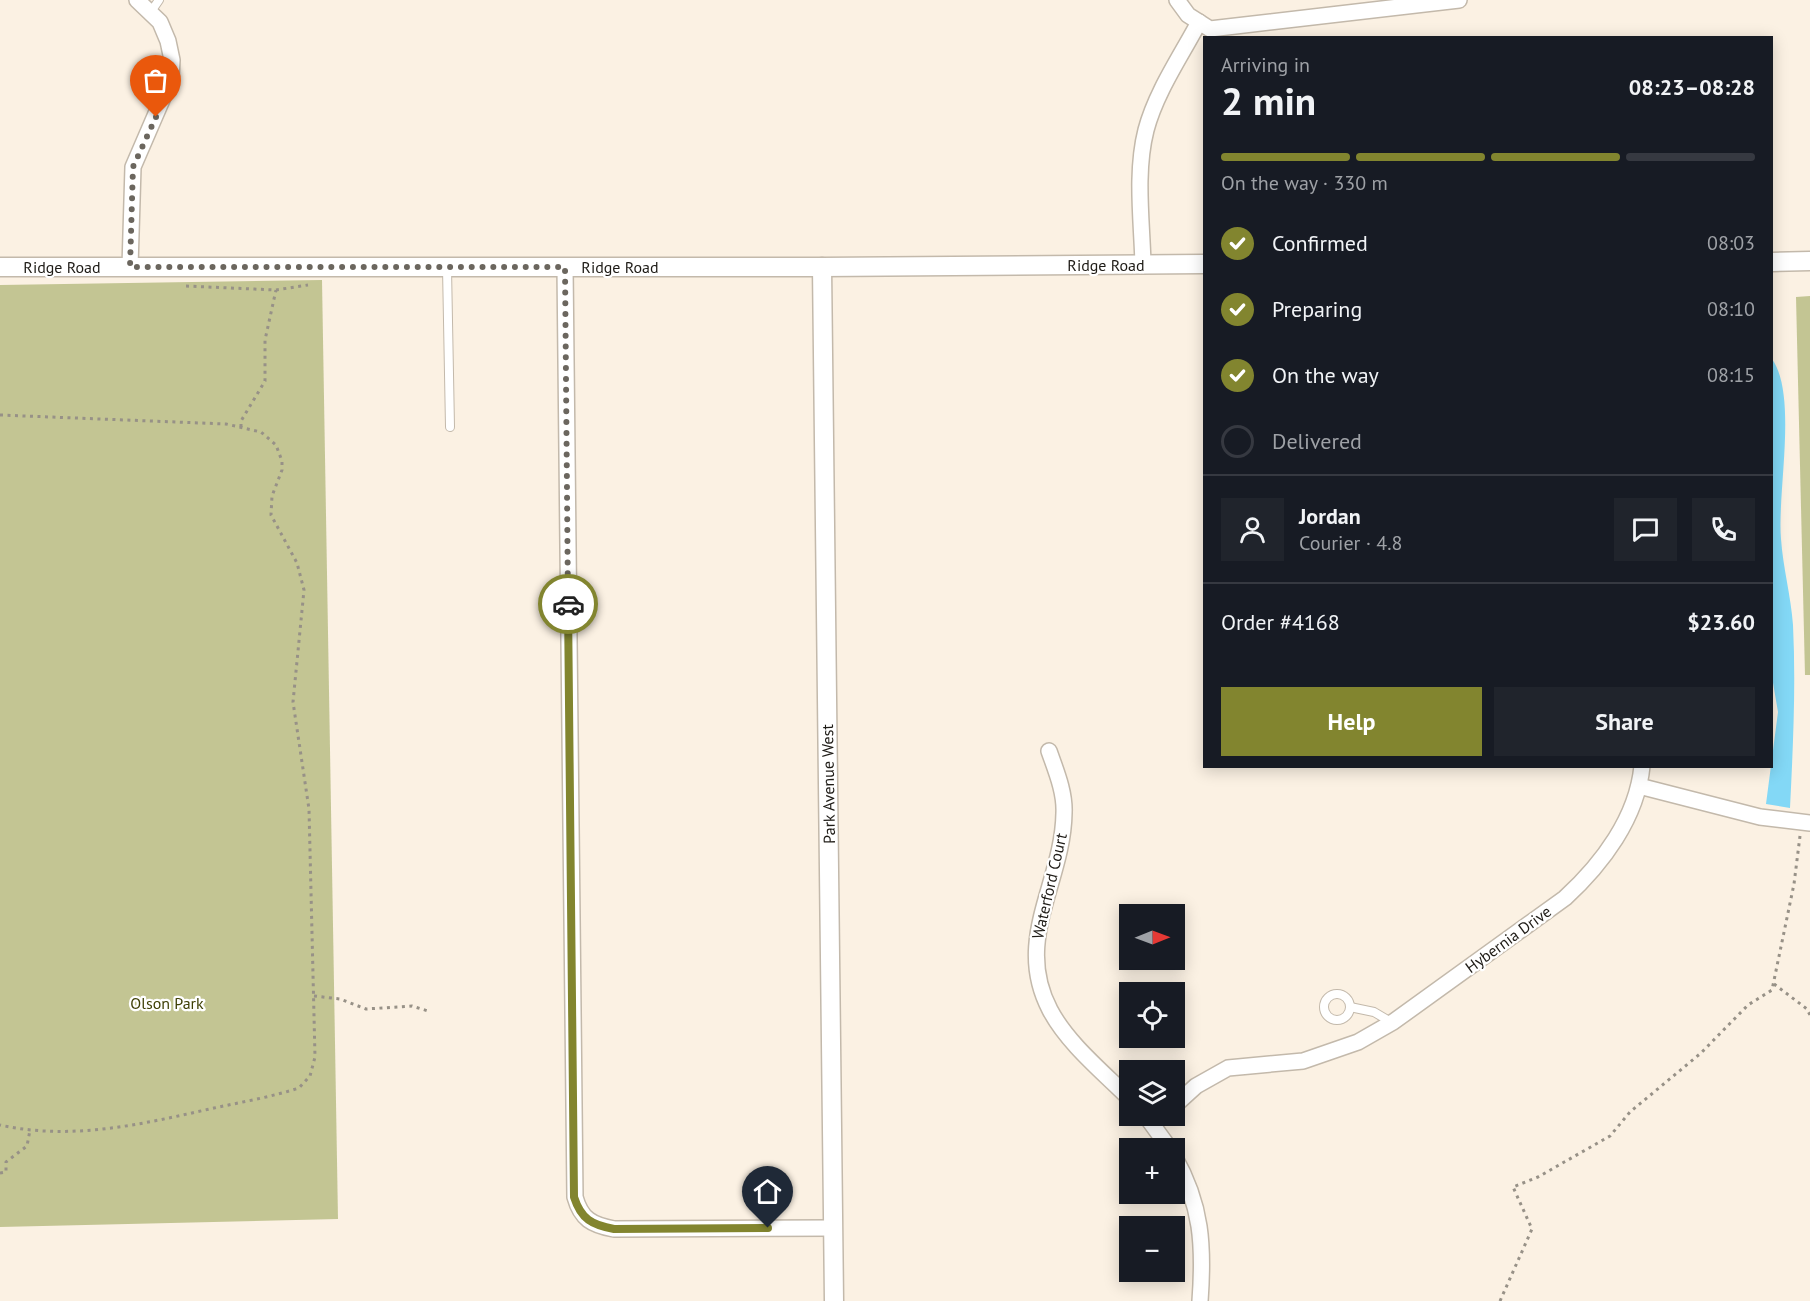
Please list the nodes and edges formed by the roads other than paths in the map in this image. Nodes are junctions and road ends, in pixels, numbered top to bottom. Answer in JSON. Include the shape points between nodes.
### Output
{"nodes":[{"id":1,"x":137,"y":0,"type":"edge"},
{"id":2,"x":159,"y":0,"type":"edge"},
{"id":3,"x":1177,"y":0,"type":"edge"},
{"id":4,"x":1459,"y":0,"type":"edge"},
{"id":5,"x":150,"y":13,"type":"junction"},
{"id":6,"x":1199,"y":22,"type":"junction"},
{"id":7,"x":1810,"y":261,"type":"edge"},
{"id":8,"x":1773,"y":262,"type":"edge"},
{"id":9,"x":1203,"y":264,"type":"edge"},
{"id":10,"x":1143,"y":265,"type":"junction"},
{"id":11,"x":0,"y":267,"type":"edge"},
{"id":12,"x":130,"y":267,"type":"junction"},
{"id":13,"x":447,"y":267,"type":"junction"},
{"id":14,"x":565,"y":267,"type":"junction"},
{"id":15,"x":822,"y":267,"type":"junction"},
{"id":16,"x":450,"y":427,"type":"dead end"},
{"id":17,"x":1049,"y":751,"type":"dead end"},
{"id":18,"x":1642,"y":768,"type":"edge"},
{"id":19,"x":1639,"y":786,"type":"junction"},
{"id":20,"x":1800,"y":822,"type":"edge"},
{"id":21,"x":1350,"y":1007,"type":"dead end"},
{"id":22,"x":1392,"y":1023,"type":"junction"},
{"id":23,"x":1119,"y":1088,"type":"edge"},
{"id":24,"x":1185,"y":1096,"type":"edge"},
{"id":25,"x":1185,"y":1175,"type":"edge"},
{"id":26,"x":834,"y":1228,"type":"junction"},
{"id":27,"x":834,"y":1301,"type":"edge"},
{"id":28,"x":1200,"y":1301,"type":"edge"}],
"edges":[{"from":1,"to":5,"type":"street"},
{"from":2,"to":5,"type":"lane"},
{"from":3,"to":6,"type":"street"},
{"from":4,"to":6,"type":"street","via":[[1210,29]]},
{"from":5,"to":12,"type":"street","via":[[160,22],[168,41],[171,80],[133,167]]},
{"from":6,"to":10,"type":"street","via":[[1146,131],[1140,182]]},
{"from":7,"to":8,"type":"street"},
{"from":9,"to":10,"type":"street","name":"Ridge Road"},
{"from":10,"to":15,"type":"street","name":"Ridge Road"},
{"from":11,"to":12,"type":"street","name":"Ridge Road"},
{"from":12,"to":13,"type":"street","name":"Ridge Road"},
{"from":13,"to":14,"type":"street","name":"Ridge Road"},
{"from":13,"to":16,"type":"lane"},
{"from":14,"to":15,"type":"street","name":"Ridge Road"},
{"from":14,"to":26,"type":"street","via":[[574,1197],[590,1223],[614,1229]]},
{"from":15,"to":26,"type":"street","name":"Park Avenue West"},
{"from":17,"to":23,"type":"street","name":"Waterford Court","via":[[1064,814],[1060,849],[1035,939],[1039,980],[1051,1012]]},
{"from":18,"to":19,"type":"street","name":"Hybernia Drive"},
{"from":19,"to":20,"type":"street","via":[[1760,817]]},
{"from":19,"to":22,"type":"street","name":"Hybernia Drive","via":[[1618,835],[1586,879]]},
{"from":21,"to":22,"type":"lane","via":[[1374,1012]]},
{"from":22,"to":24,"type":"street","name":"Hybernia Drive","via":[[1358,1042],[1307,1060],[1228,1068]]},
{"from":25,"to":28,"type":"street","via":[[1199,1214],[1204,1255]]},
{"from":26,"to":27,"type":"street","name":"Park Avenue West"}]}
